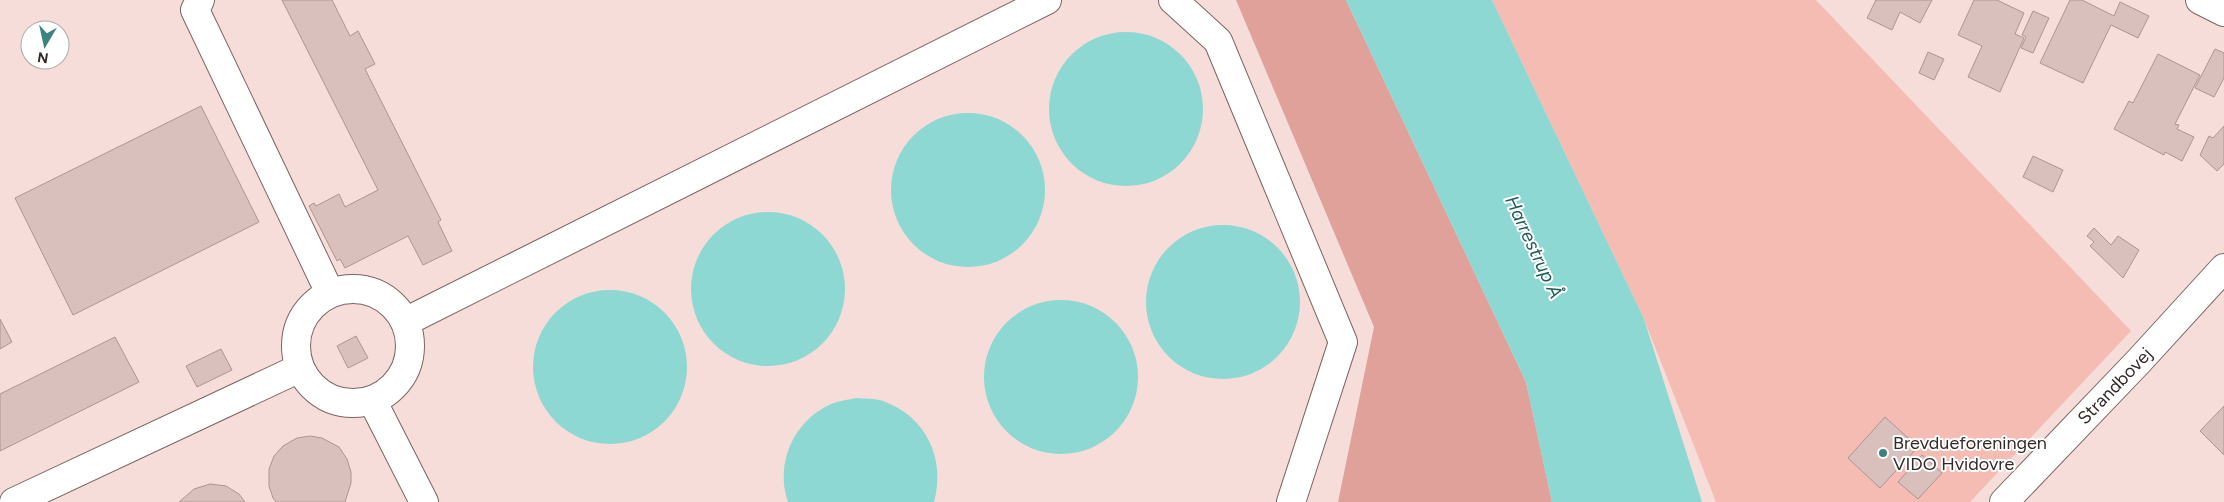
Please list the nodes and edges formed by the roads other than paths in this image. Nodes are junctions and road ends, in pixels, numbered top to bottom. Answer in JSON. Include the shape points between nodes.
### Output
{"nodes":[{"id":1,"x":200,"y":0,"type":"edge"},
{"id":2,"x":1047,"y":0,"type":"edge"},
{"id":3,"x":1173,"y":0,"type":"edge"},
{"id":4,"x":2200,"y":0,"type":"edge"},
{"id":5,"x":2224,"y":12,"type":"edge"},
{"id":6,"x":2224,"y":268,"type":"edge"},
{"id":7,"x":330,"y":293,"type":"junction"},
{"id":8,"x":405,"y":322,"type":"junction"},
{"id":9,"x":300,"y":368,"type":"junction"},
{"id":10,"x":372,"y":400,"type":"junction"},
{"id":11,"x":14,"y":502,"type":"edge"},
{"id":12,"x":424,"y":502,"type":"edge"},
{"id":13,"x":1291,"y":502,"type":"edge"},
{"id":14,"x":2004,"y":502,"type":"edge"}],
"edges":[{"from":1,"to":7,"type":"street","via":[[195,10]]},
{"from":2,"to":8,"type":"street"},
{"from":3,"to":13,"type":"street","via":[[1218,41],[1343,342]]},
{"from":4,"to":5,"type":"street"},
{"from":6,"to":14,"type":"street","name":"Strandbovej"},
{"from":7,"to":8,"type":"street","via":[[347,289],[381,296],[395,307]]},
{"from":7,"to":9,"type":"street","via":[[315,303],[297,333],[296,351]]},
{"from":8,"to":10,"type":"street","via":[[410,340],[409,359],[401,377],[388,391]]},
{"from":9,"to":10,"type":"street","via":[[322,394],[338,401]]},
{"from":9,"to":11,"type":"street"},
{"from":10,"to":12,"type":"street"}]}
